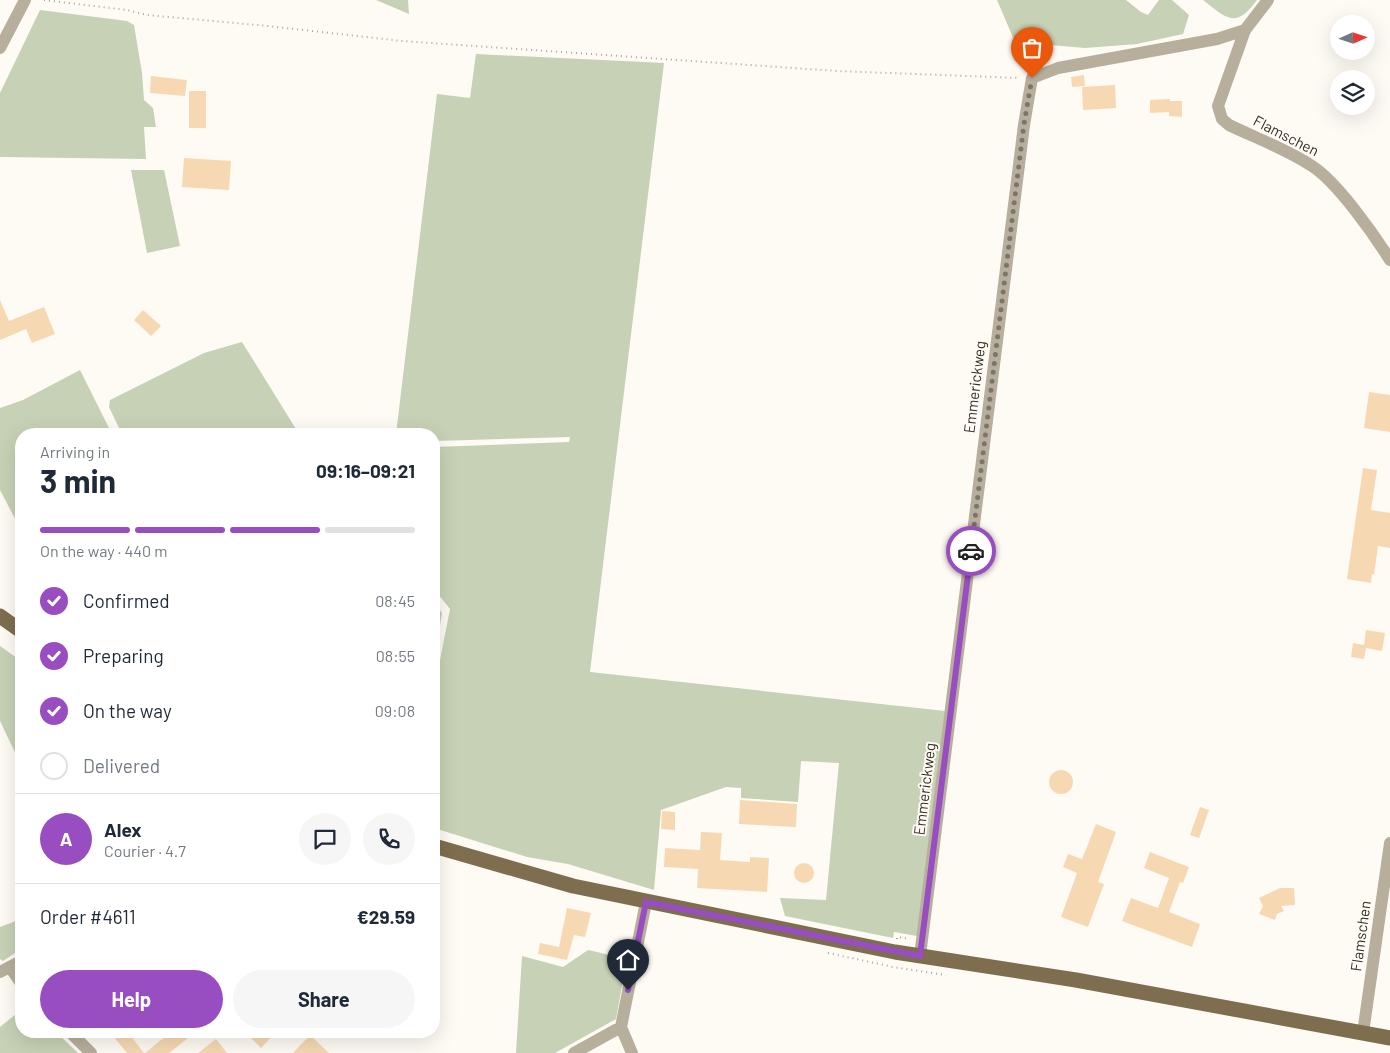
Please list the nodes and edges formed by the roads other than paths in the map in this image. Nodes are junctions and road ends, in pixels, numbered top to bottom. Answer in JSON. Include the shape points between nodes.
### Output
{"nodes":[{"id":1,"x":25,"y":0,"type":"edge"},
{"id":2,"x":1268,"y":0,"type":"edge"},
{"id":3,"x":1245,"y":30,"type":"junction"},
{"id":4,"x":0,"y":48,"type":"edge"},
{"id":5,"x":1390,"y":260,"type":"edge"},
{"id":6,"x":0,"y":616,"type":"edge"},
{"id":7,"x":15,"y":627,"type":"edge"},
{"id":8,"x":1390,"y":843,"type":"edge"},
{"id":9,"x":440,"y":848,"type":"edge"},
{"id":10,"x":646,"y":902,"type":"junction"},
{"id":11,"x":920,"y":956,"type":"junction"},
{"id":12,"x":621,"y":1027,"type":"junction"},
{"id":13,"x":1363,"y":1033,"type":"junction"},
{"id":14,"x":76,"y":1038,"type":"edge"},
{"id":15,"x":1390,"y":1038,"type":"edge"},
{"id":16,"x":91,"y":1053,"type":"edge"},
{"id":17,"x":574,"y":1053,"type":"edge"},
{"id":18,"x":632,"y":1053,"type":"edge"}],
"edges":[{"from":1,"to":4,"type":"street"},
{"from":2,"to":3,"type":"street"},
{"from":3,"to":5,"type":"street","name":"Flamschen","via":[[1218,106],[1222,119],[1229,126],[1313,166],[1329,180]]},
{"from":3,"to":11,"type":"street","name":"Emmerickweg","via":[[1217,39],[1058,68],[1032,78]]},
{"from":6,"to":7,"type":"main road"},
{"from":8,"to":13,"type":"street","name":"Flamschen"},
{"from":9,"to":10,"type":"main road","via":[[564,884]]},
{"from":10,"to":11,"type":"main road"},
{"from":10,"to":12,"type":"street"},
{"from":11,"to":13,"type":"main road","via":[[1076,980]]},
{"from":12,"to":17,"type":"street"},
{"from":12,"to":18,"type":"street"},
{"from":13,"to":15,"type":"main road"},
{"from":14,"to":16,"type":"street"}]}
